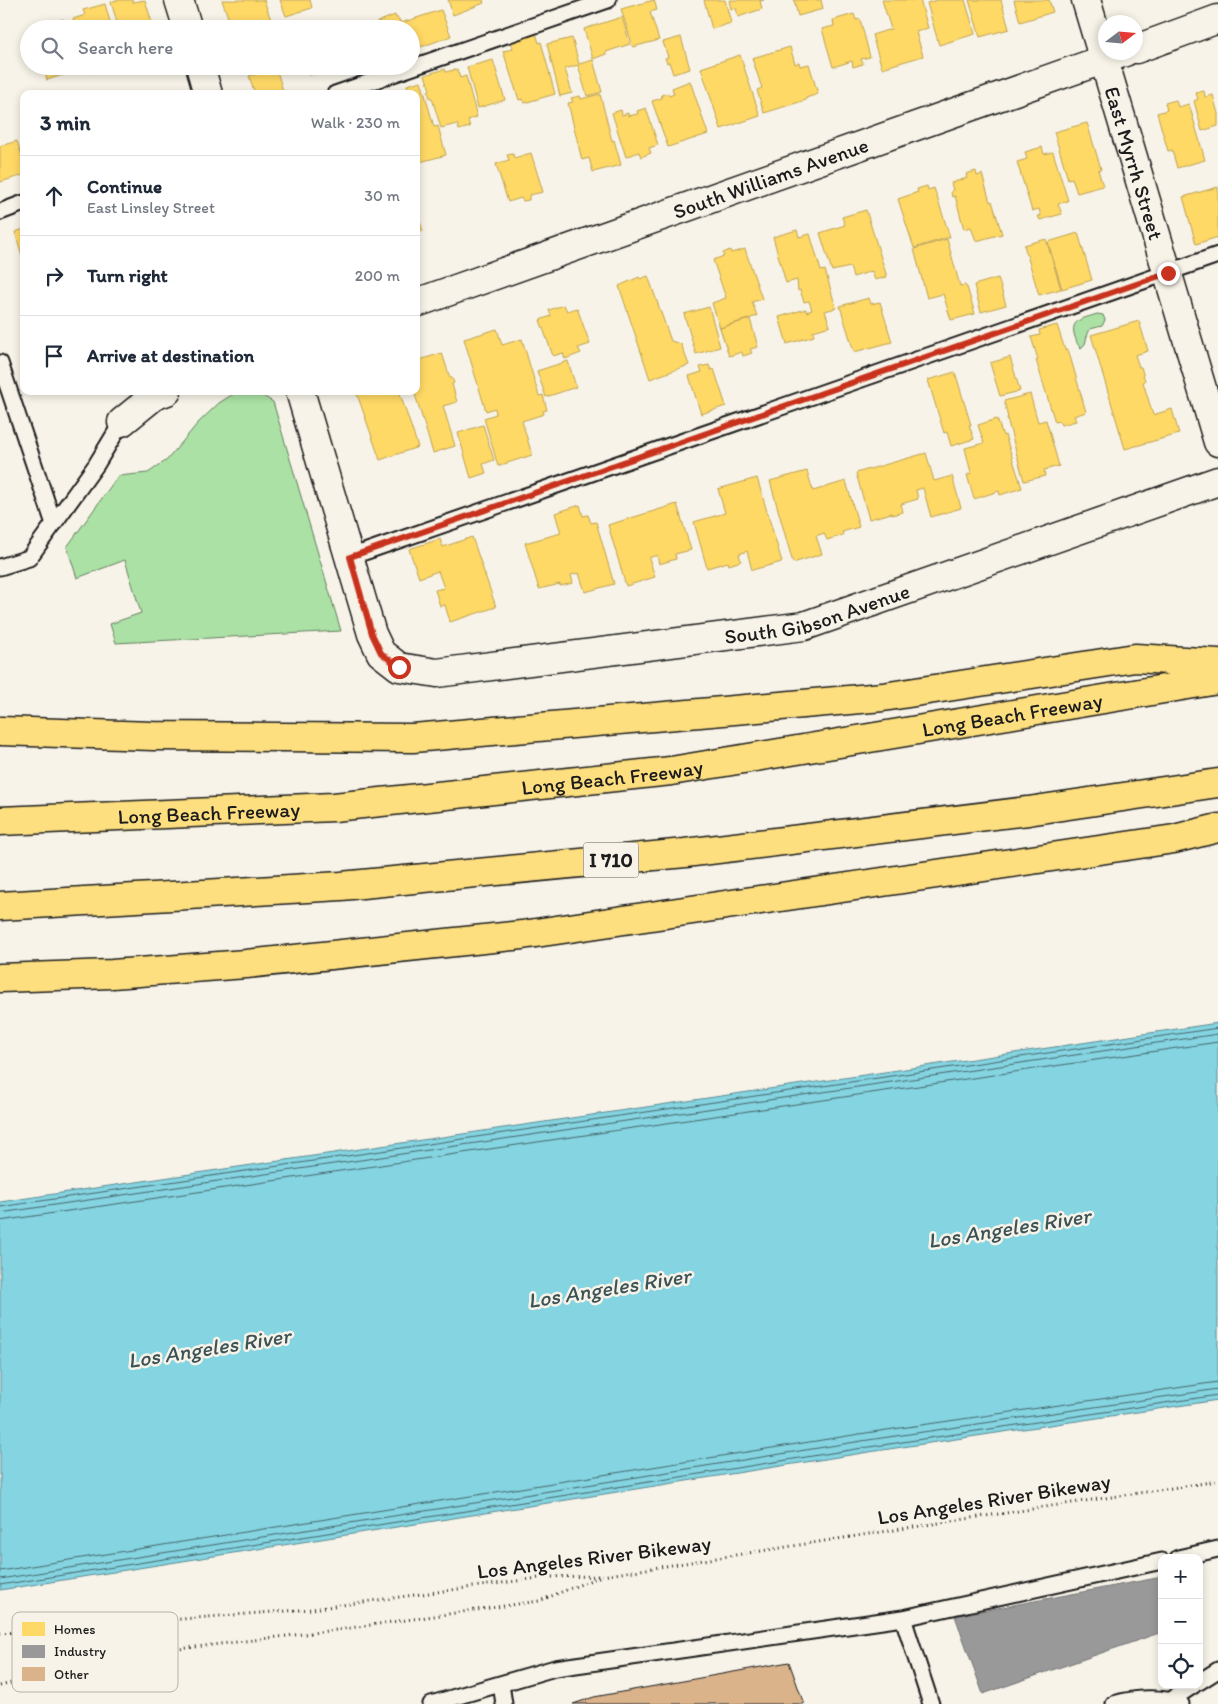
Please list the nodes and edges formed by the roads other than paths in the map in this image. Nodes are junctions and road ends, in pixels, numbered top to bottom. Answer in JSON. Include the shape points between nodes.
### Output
{"nodes":[{"id":1,"x":179,"y":0,"type":"edge"},
{"id":2,"x":608,"y":0,"type":"edge"},
{"id":3,"x":1086,"y":0,"type":"edge"},
{"id":4,"x":185,"y":20,"type":"edge"},
{"id":5,"x":1218,"y":20,"type":"edge"},
{"id":6,"x":1098,"y":24,"type":"edge"},
{"id":7,"x":1143,"y":47,"type":"edge"},
{"id":8,"x":1103,"y":60,"type":"edge"},
{"id":9,"x":1115,"y":60,"type":"edge"},
{"id":10,"x":420,"y":65,"type":"edge"},
{"id":11,"x":203,"y":75,"type":"edge"},
{"id":12,"x":390,"y":75,"type":"edge"},
{"id":13,"x":207,"y":90,"type":"edge"},
{"id":14,"x":347,"y":90,"type":"edge"},
{"id":15,"x":20,"y":204,"type":"edge"},
{"id":16,"x":0,"y":212,"type":"edge"},
{"id":17,"x":1218,"y":255,"type":"edge"},
{"id":18,"x":1168,"y":273,"type":"junction"},
{"id":19,"x":420,"y":302,"type":"edge"},
{"id":20,"x":0,"y":363,"type":"edge"},
{"id":21,"x":157,"y":395,"type":"edge"},
{"id":22,"x":301,"y":395,"type":"edge"},
{"id":23,"x":122,"y":422,"type":"joint"},
{"id":24,"x":1218,"y":442,"type":"edge"},
{"id":25,"x":1218,"y":481,"type":"edge"},
{"id":26,"x":54,"y":524,"type":"junction"},
{"id":27,"x":350,"y":557,"type":"junction"},
{"id":28,"x":0,"y":567,"type":"edge"},
{"id":29,"x":1218,"y":663,"type":"edge"},
{"id":30,"x":1218,"y":680,"type":"edge"},
{"id":31,"x":0,"y":731,"type":"edge"},
{"id":32,"x":1218,"y":783,"type":"edge"},
{"id":33,"x":0,"y":821,"type":"edge"},
{"id":34,"x":1218,"y":828,"type":"edge"},
{"id":35,"x":0,"y":906,"type":"edge"},
{"id":36,"x":0,"y":978,"type":"edge"},
{"id":37,"x":1218,"y":1549,"type":"edge"},
{"id":38,"x":1196,"y":1554,"type":"edge"},
{"id":39,"x":1158,"y":1562,"type":"edge"},
{"id":40,"x":903,"y":1618,"type":"junction"},
{"id":41,"x":1218,"y":1670,"type":"edge"},
{"id":42,"x":1203,"y":1679,"type":"edge"},
{"id":43,"x":501,"y":1684,"type":"junction"},
{"id":44,"x":1190,"y":1689,"type":"edge"},
{"id":45,"x":1176,"y":1702,"type":"edge"},
{"id":46,"x":431,"y":1704,"type":"edge"},
{"id":47,"x":504,"y":1704,"type":"edge"},
{"id":48,"x":931,"y":1704,"type":"edge"},
{"id":49,"x":1114,"y":1704,"type":"edge"}],
"edges":[{"from":1,"to":4,"type":"street"},
{"from":2,"to":10,"type":"lane"},
{"from":3,"to":6,"type":"street","name":"East Myrrh Street"},
{"from":5,"to":7,"type":"street"},
{"from":8,"to":19,"type":"street","name":"South Williams Avenue"},
{"from":9,"to":18,"type":"street","name":"East Myrrh Street"},
{"from":11,"to":13,"type":"street"},
{"from":12,"to":14,"type":"lane"},
{"from":15,"to":16,"type":"lane"},
{"from":17,"to":18,"type":"lane"},
{"from":18,"to":24,"type":"street","name":"East Myrrh Street"},
{"from":18,"to":27,"type":"lane"},
{"from":20,"to":26,"type":"lane"},
{"from":21,"to":23,"type":"street"},
{"from":22,"to":27,"type":"street"},
{"from":23,"to":26,"type":"lane"},
{"from":25,"to":27,"type":"street","name":"South Gibson Avenue","via":[[804,626],[437,673],[399,667],[381,653],[372,634]]},
{"from":26,"to":28,"type":"lane","via":[[28,558]]},
{"from":29,"to":31,"type":"highway","via":[[1135,658],[883,697],[413,738]]},
{"from":30,"to":33,"type":"highway","name":"Long Beach Freeway","via":[[671,771],[334,807]]},
{"from":32,"to":35,"type":"highway","number":"I 710","via":[[1028,810],[665,854],[341,886]]},
{"from":34,"to":36,"type":"highway","via":[[1174,838],[522,935],[246,964]]},
{"from":37,"to":38,"type":"lane"},
{"from":39,"to":40,"type":"lane"},
{"from":40,"to":43,"type":"lane","via":[[555,1668]]},
{"from":40,"to":48,"type":"lane"},
{"from":41,"to":42,"type":"lane"},
{"from":43,"to":46,"type":"lane"},
{"from":43,"to":47,"type":"lane"},
{"from":44,"to":45,"type":"lane"},
{"from":45,"to":49,"type":"lane","via":[[1128,1700]]}]}
